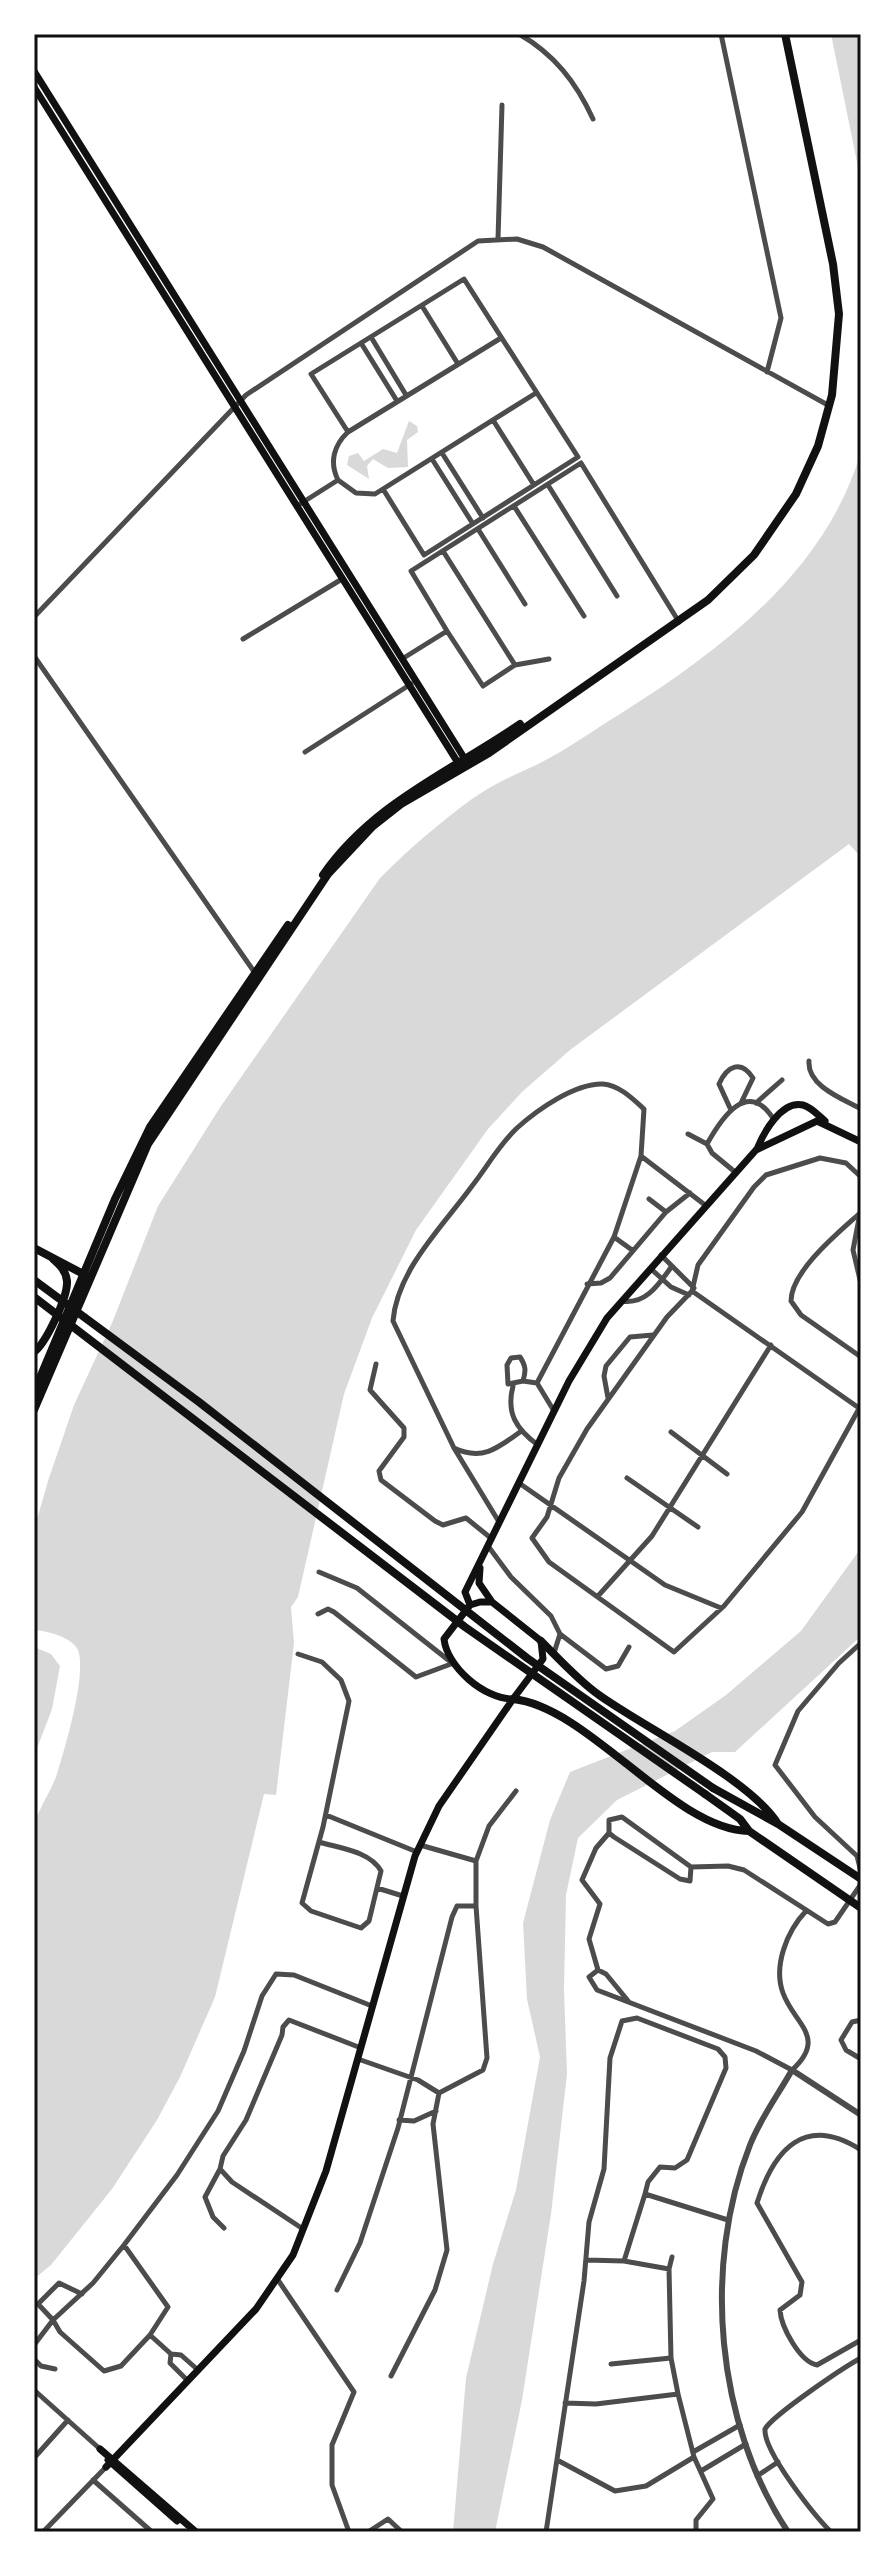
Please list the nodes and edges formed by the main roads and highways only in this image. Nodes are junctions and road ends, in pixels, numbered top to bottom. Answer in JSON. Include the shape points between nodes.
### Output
{"nodes":[{"id":1,"x":782,"y":34,"type":"edge"},
{"id":2,"x":34,"y":71,"type":"edge"},
{"id":3,"x":34,"y":87,"type":"edge"},
{"id":4,"x":237,"y":402,"type":"junction"},
{"id":5,"x":678,"y":620,"type":"junction"},
{"id":6,"x":464,"y":765,"type":"junction"},
{"id":7,"x":830,"y":1125,"type":"junction"},
{"id":8,"x":861,"y":1142,"type":"edge"},
{"id":9,"x":756,"y":1150,"type":"junction"},
{"id":10,"x":34,"y":1248,"type":"edge"},
{"id":11,"x":53,"y":1259,"type":"junction"},
{"id":12,"x":87,"y":1276,"type":"junction"},
{"id":13,"x":34,"y":1280,"type":"edge"},
{"id":14,"x":34,"y":1297,"type":"edge"},
{"id":15,"x":34,"y":1352,"type":"edge"},
{"id":16,"x":34,"y":1392,"type":"edge"},
{"id":17,"x":34,"y":1410,"type":"edge"},
{"id":18,"x":482,"y":1558,"type":"junction"},
{"id":19,"x":492,"y":1602,"type":"junction"},
{"id":20,"x":470,"y":1605,"type":"junction"},
{"id":21,"x":541,"y":1641,"type":"junction"},
{"id":22,"x":513,"y":1699,"type":"junction"},
{"id":23,"x":709,"y":1791,"type":"junction"},
{"id":24,"x":778,"y":1824,"type":"junction"},
{"id":25,"x":749,"y":1831,"type":"junction"},
{"id":26,"x":856,"y":1872,"type":"edge"},
{"id":27,"x":861,"y":1882,"type":"edge"},
{"id":28,"x":861,"y":1908,"type":"edge"},
{"id":29,"x":100,"y":2449,"type":"road end"},
{"id":30,"x":110,"y":2463,"type":"junction"},
{"id":31,"x":189,"y":2532,"type":"edge"},
{"id":32,"x":196,"y":2532,"type":"edge"}],
"edges":[{"from":1,"to":5,"type":"main road","via":[[831,281],[834,349],[826,404],[803,471],[770,528],[720,584]]},
{"from":1,"to":5,"type":"main road","via":[[835,277],[835,382],[814,457],[782,518],[732,579]]},
{"from":2,"to":4,"type":"main road"},
{"from":3,"to":4,"type":"main road"},
{"from":4,"to":6,"type":"main road"},
{"from":5,"to":6,"type":"main road"},
{"from":6,"to":12,"type":"main road","via":[[397,800],[344,847],[150,1127]]},
{"from":7,"to":8,"type":"main road"},
{"from":7,"to":9,"type":"main road","via":[[817,1121]]},
{"from":7,"to":9,"type":"main road","via":[[803,1105],[793,1105],[774,1121]]},
{"from":9,"to":18,"type":"main road","via":[[621,1301],[585,1351]]},
{"from":10,"to":11,"type":"main road"},
{"from":11,"to":12,"type":"main road"},
{"from":11,"to":15,"type":"main road","via":[[66,1276],[66,1291],[46,1338]]},
{"from":12,"to":16,"type":"main road"},
{"from":12,"to":17,"type":"main road"},
{"from":13,"to":23,"type":"main road","via":[[207,1407],[520,1653]]},
{"from":14,"to":23,"type":"main road","via":[[465,1627]]},
{"from":18,"to":19,"type":"main road","via":[[479,1583]]},
{"from":18,"to":20,"type":"main road","via":[[465,1592]]},
{"from":19,"to":20,"type":"main road"},
{"from":19,"to":21,"type":"main road"},
{"from":20,"to":22,"type":"main road","via":[[444,1639],[452,1663],[494,1696]]},
{"from":21,"to":22,"type":"main road","via":[[543,1659]]},
{"from":21,"to":24,"type":"main road","via":[[596,1693],[729,1779]]},
{"from":22,"to":25,"type":"main road","via":[[534,1702],[730,1831]]},
{"from":22,"to":30,"type":"main road","via":[[444,1799],[419,1849],[305,2230],[256,2309]]},
{"from":23,"to":24,"type":"main road"},
{"from":23,"to":25,"type":"main road"},
{"from":24,"to":26,"type":"main road"},
{"from":25,"to":28,"type":"main road"},
{"from":26,"to":27,"type":"main road"},
{"from":29,"to":30,"type":"main road"},
{"from":30,"to":31,"type":"main road"},
{"from":30,"to":32,"type":"main road"}]}
